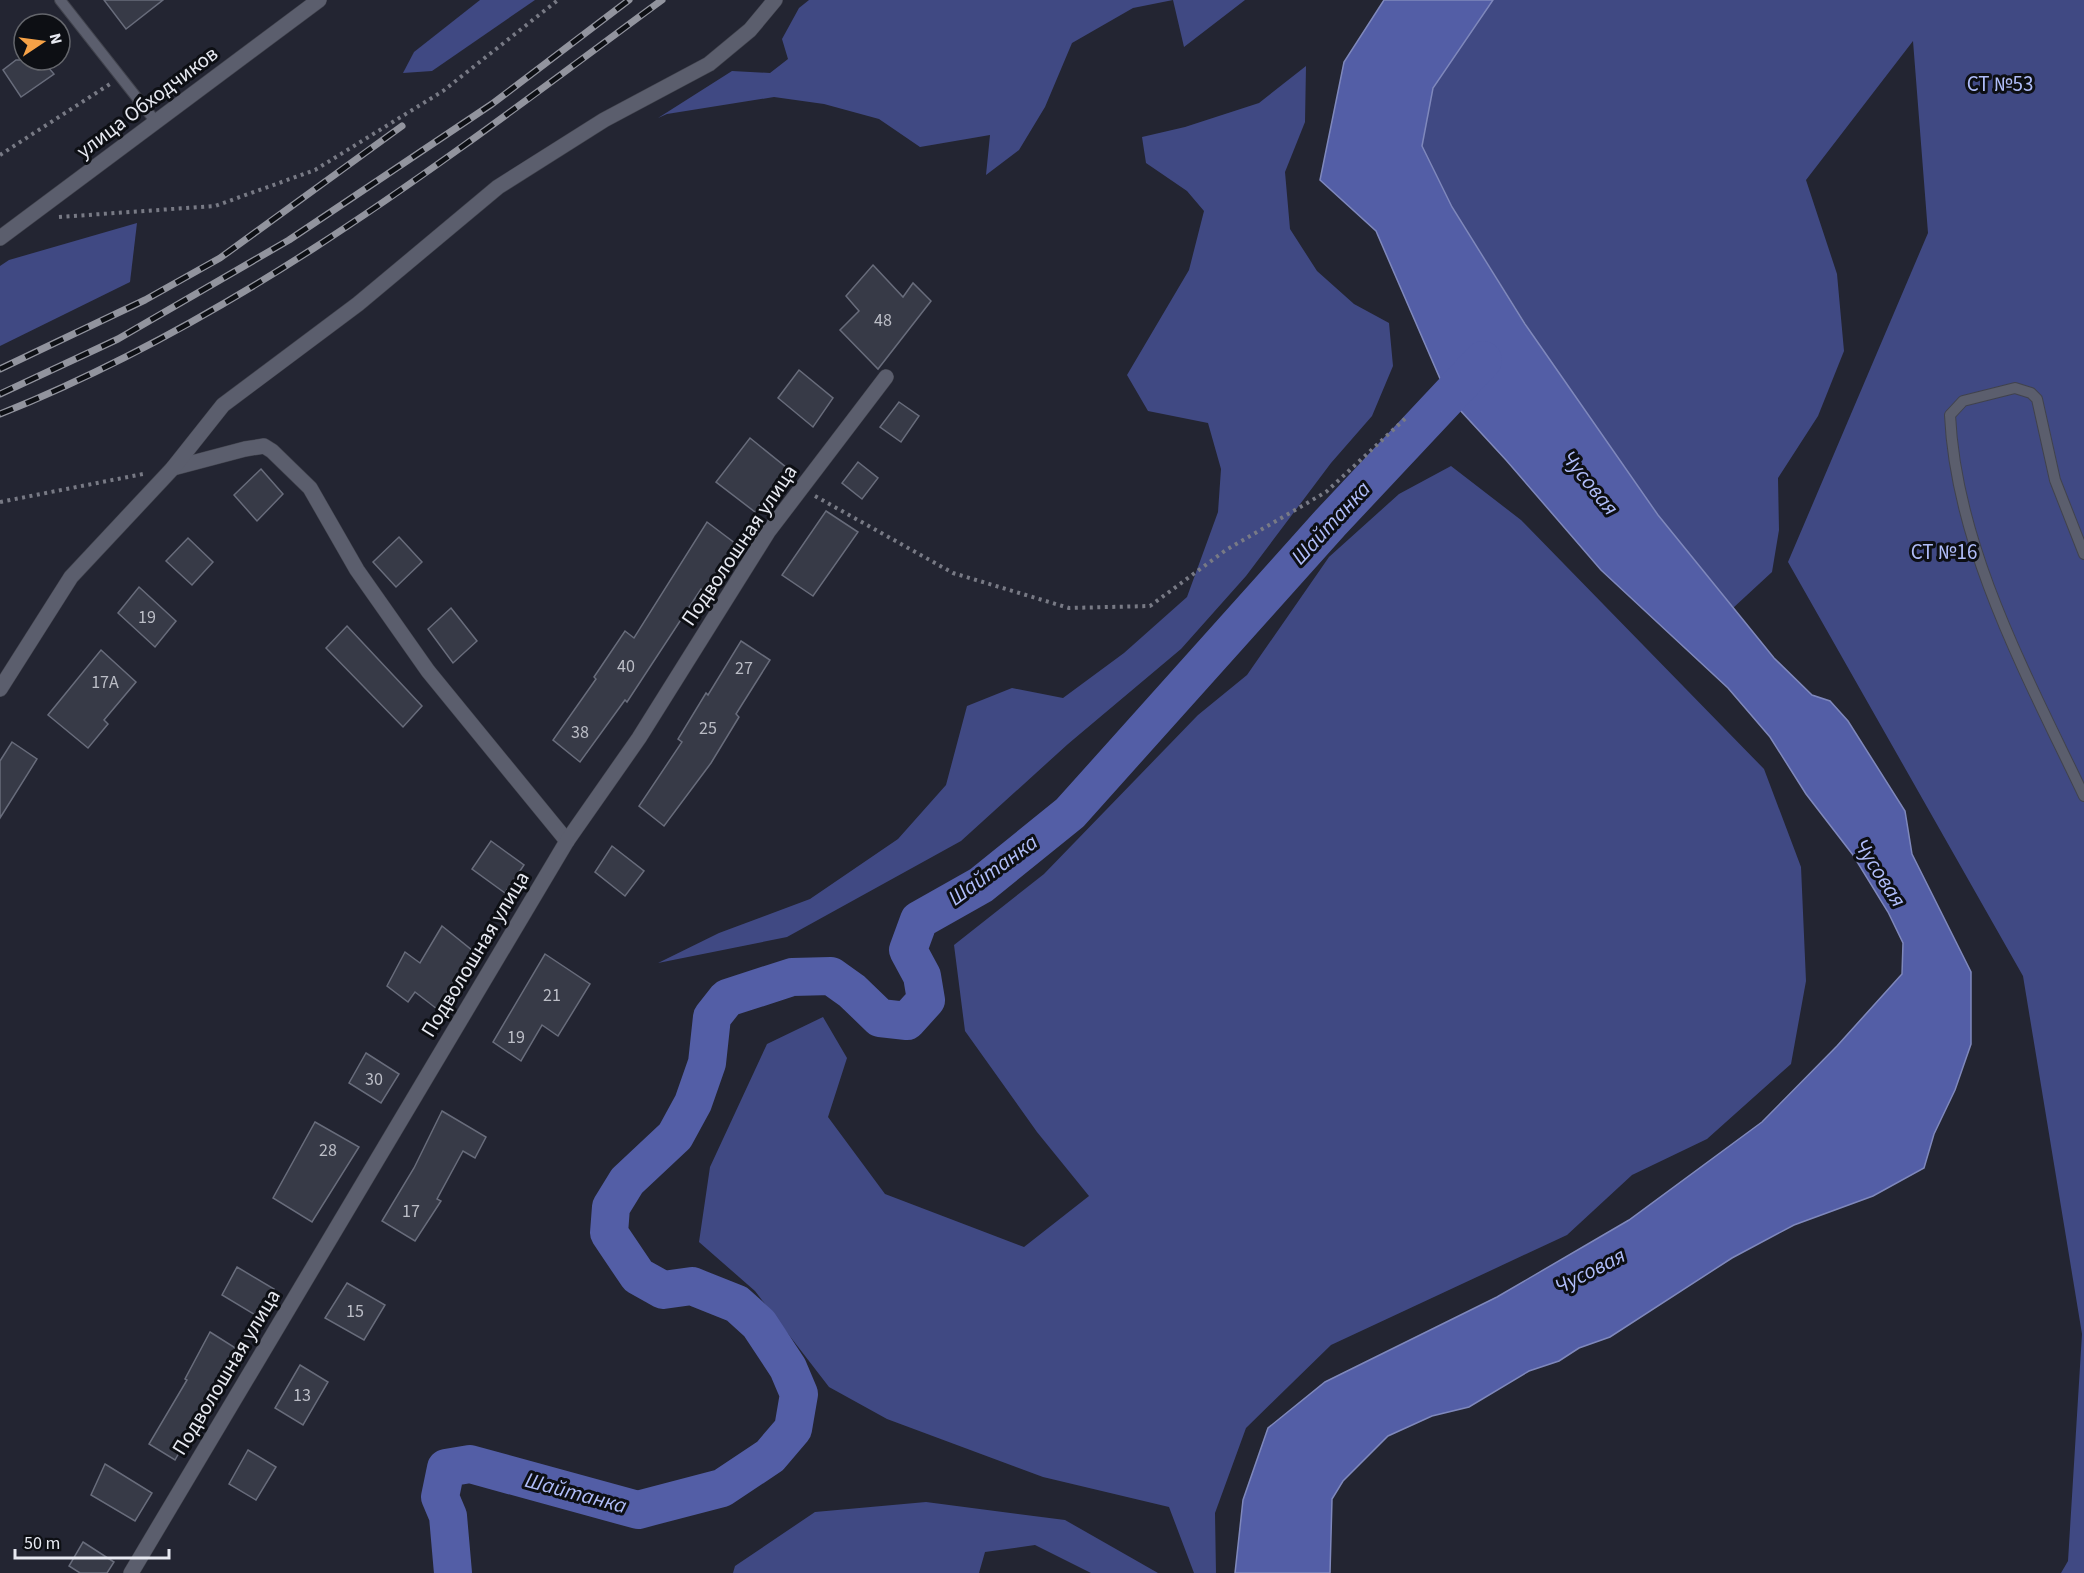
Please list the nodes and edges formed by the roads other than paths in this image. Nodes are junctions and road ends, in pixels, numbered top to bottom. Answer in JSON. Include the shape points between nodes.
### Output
{"nodes":[{"id":1,"x":60,"y":0,"type":"edge"},
{"id":2,"x":319,"y":0,"type":"edge"},
{"id":3,"x":775,"y":0,"type":"edge"},
{"id":4,"x":156,"y":122,"type":"junction"},
{"id":5,"x":0,"y":238,"type":"edge"},
{"id":6,"x":886,"y":377,"type":"dead end"},
{"id":7,"x":173,"y":468,"type":"junction"},
{"id":8,"x":2084,"y":554,"type":"edge"},
{"id":9,"x":0,"y":689,"type":"edge"},
{"id":10,"x":2084,"y":796,"type":"edge"},
{"id":11,"x":567,"y":841,"type":"junction"},
{"id":12,"x":131,"y":1573,"type":"edge"}],
"edges":[{"from":1,"to":4,"type":"lane"},
{"from":2,"to":4,"type":"street","name":"улица Обходчиков"},
{"from":3,"to":7,"type":"street","via":[[750,30],[710,64],[604,120],[498,187],[358,304],[223,405]]},
{"from":4,"to":5,"type":"street","name":"улица Обходчиков"},
{"from":6,"to":11,"type":"street","name":"Подволошная улица","via":[[768,532],[639,738]]},
{"from":7,"to":9,"type":"street","via":[[71,577]]},
{"from":7,"to":11,"type":"street","via":[[245,449],[264,446],[272,451],[310,488],[357,570],[428,671]]},
{"from":8,"to":10,"type":"lane","via":[[2055,480],[2037,399],[2015,388],[1963,401],[1950,415],[1951,444],[1970,528],[2006,631]]},
{"from":11,"to":12,"type":"street","name":"Подволошная улица"}]}
